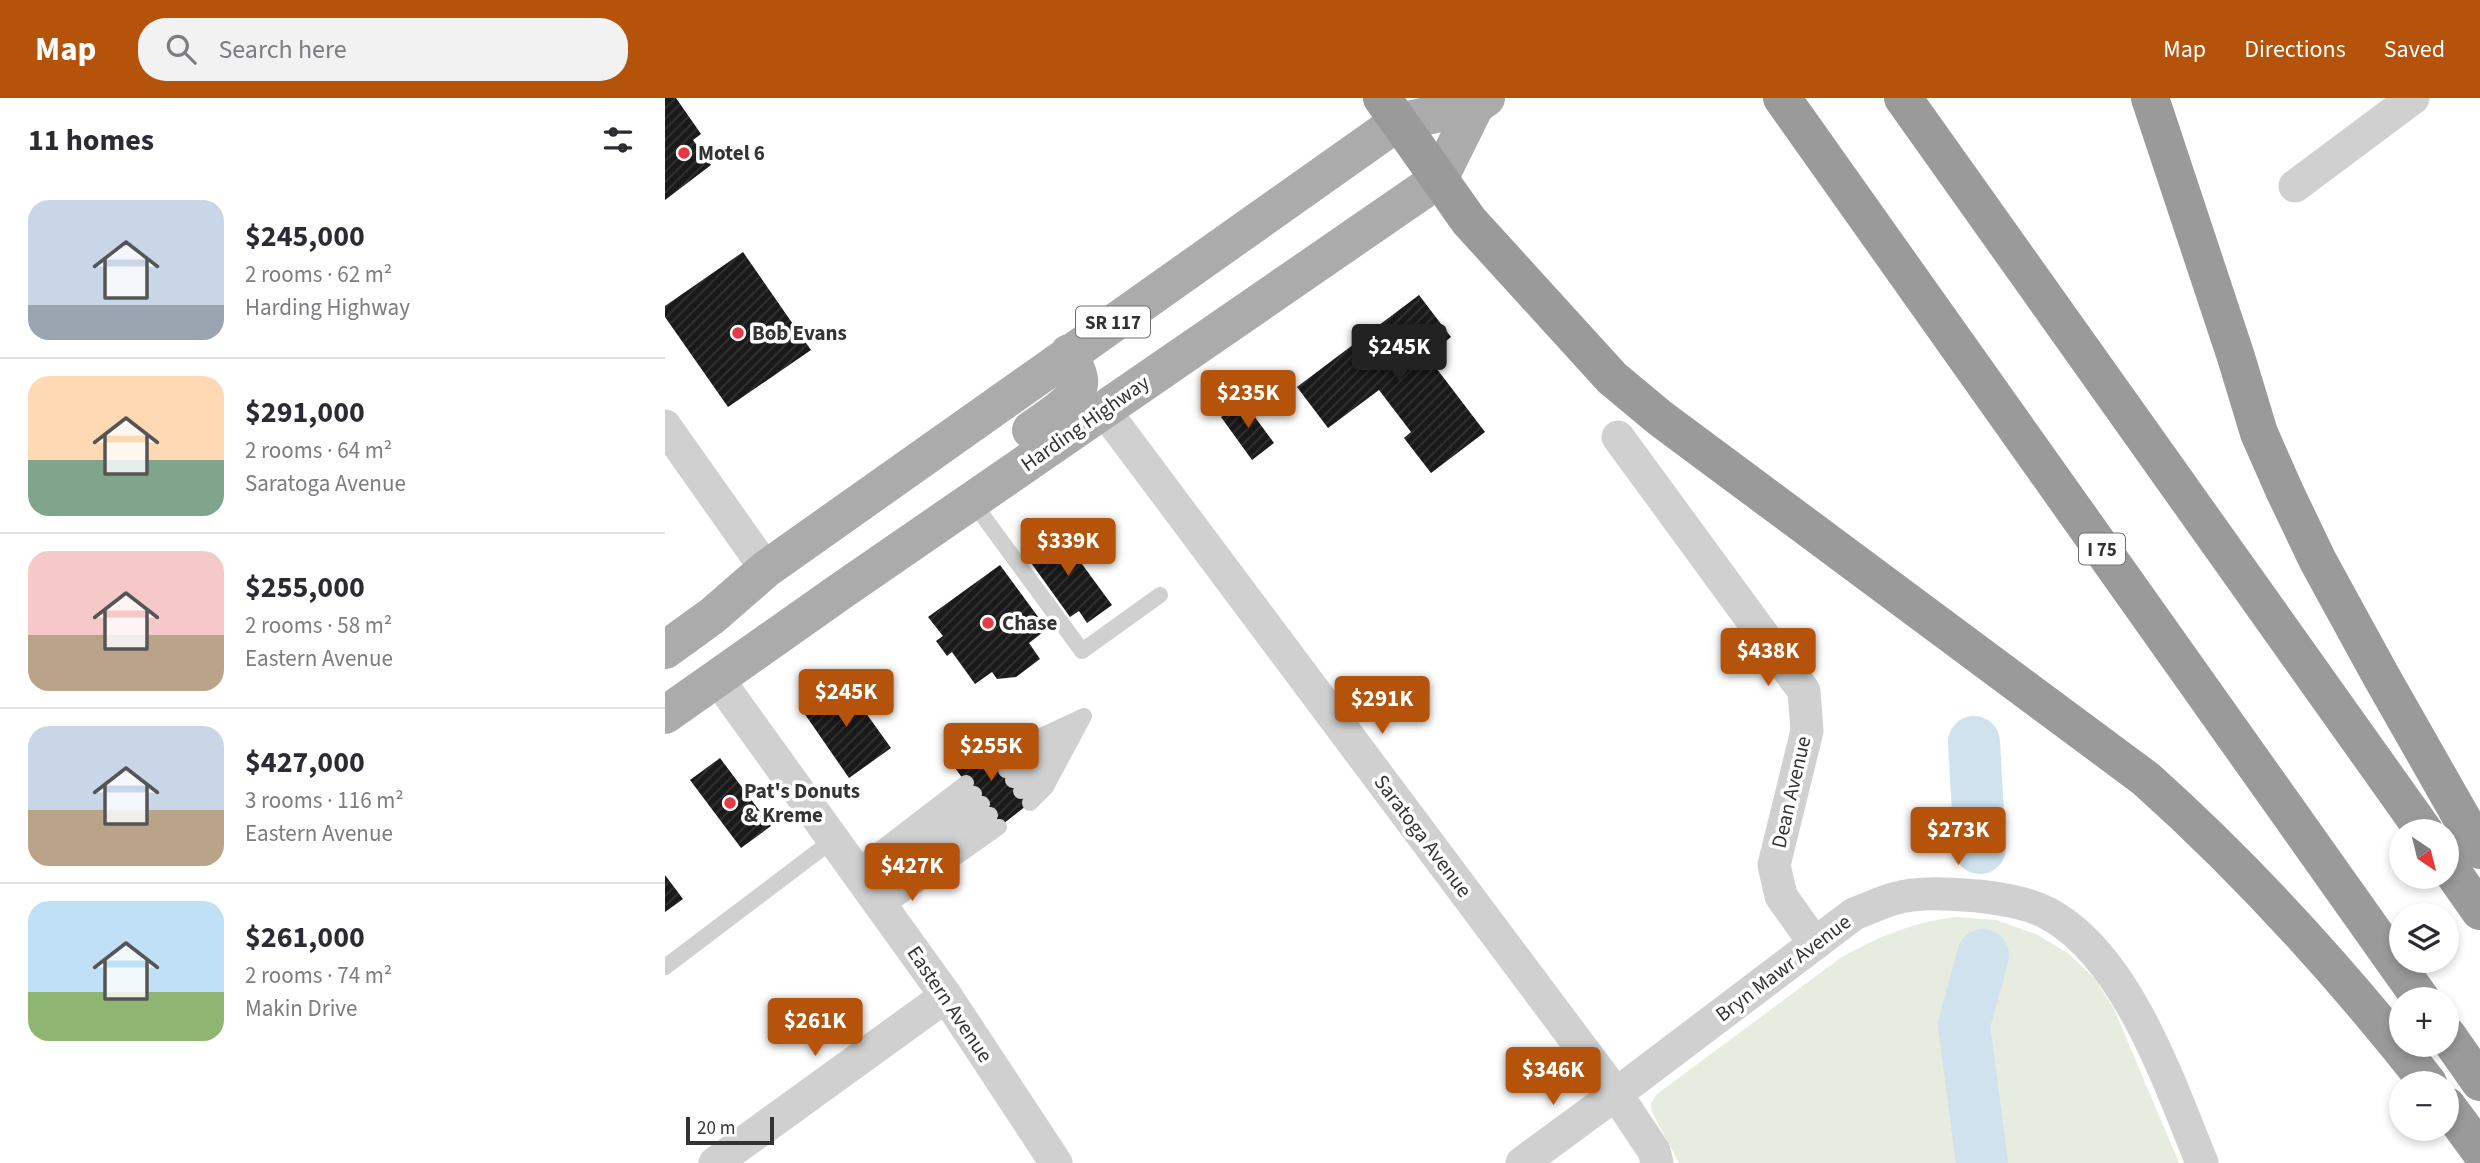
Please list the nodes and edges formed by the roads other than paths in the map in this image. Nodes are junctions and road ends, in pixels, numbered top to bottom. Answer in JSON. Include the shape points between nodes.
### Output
{"nodes":[{"id":1,"x":1782,"y":98,"type":"edge"},
{"id":2,"x":1903,"y":98,"type":"edge"},
{"id":3,"x":2150,"y":98,"type":"edge"},
{"id":4,"x":2413,"y":98,"type":"edge"},
{"id":5,"x":1481,"y":102,"type":"edge"},
{"id":6,"x":1390,"y":110,"type":"edge"},
{"id":7,"x":1439,"y":179,"type":"junction"},
{"id":8,"x":2295,"y":187,"type":"dead end"},
{"id":9,"x":1069,"y":353,"type":"junction"},
{"id":10,"x":1104,"y":410,"type":"junction"},
{"id":11,"x":665,"y":426,"type":"edge"},
{"id":12,"x":1618,"y":437,"type":"dead end"},
{"id":13,"x":972,"y":501,"type":"junction"},
{"id":14,"x":766,"y":569,"type":"junction"},
{"id":15,"x":1160,"y":595,"type":"dead end"},
{"id":16,"x":799,"y":621,"type":"junction"},
{"id":17,"x":665,"y":650,"type":"edge"},
{"id":18,"x":717,"y":678,"type":"junction"},
{"id":19,"x":665,"y":716,"type":"edge"},
{"id":20,"x":1084,"y":716,"type":"joint"},
{"id":21,"x":982,"y":804,"type":"junction"},
{"id":22,"x":2415,"y":819,"type":"edge"},
{"id":23,"x":833,"y":840,"type":"junction"},
{"id":24,"x":2480,"y":850,"type":"edge"},
{"id":25,"x":2459,"y":881,"type":"edge"},
{"id":26,"x":869,"y":889,"type":"junction"},
{"id":27,"x":2480,"y":911,"type":"edge"},
{"id":28,"x":1815,"y":944,"type":"junction"},
{"id":29,"x":665,"y":967,"type":"edge"},
{"id":30,"x":2412,"y":987,"type":"edge"},
{"id":31,"x":946,"y":996,"type":"junction"},
{"id":32,"x":2459,"y":1052,"type":"edge"},
{"id":33,"x":2418,"y":1071,"type":"edge"},
{"id":34,"x":2480,"y":1082,"type":"edge"},
{"id":35,"x":1616,"y":1094,"type":"junction"},
{"id":36,"x":2459,"y":1122,"type":"edge"},
{"id":37,"x":2480,"y":1151,"type":"edge"},
{"id":38,"x":715,"y":1163,"type":"edge"},
{"id":39,"x":1056,"y":1163,"type":"edge"},
{"id":40,"x":1522,"y":1163,"type":"edge"},
{"id":41,"x":1657,"y":1163,"type":"edge"},
{"id":42,"x":2202,"y":1163,"type":"edge"}],
"edges":[{"from":1,"to":30,"type":"highway","number":"I 75"},
{"from":2,"to":22,"type":"highway"},
{"from":3,"to":24,"type":"highway","via":[[2269,456],[2318,561]]},
{"from":4,"to":8,"type":"street"},
{"from":5,"to":6,"type":"main road","name":"Harding Highway","number":"SR 117"},
{"from":5,"to":7,"type":"main road","name":"Harding Highway","number":"SR 117"},
{"from":6,"to":7,"type":"highway"},
{"from":6,"to":9,"type":"main road","name":"Harding Highway","number":"SR 117"},
{"from":7,"to":10,"type":"main road","name":"Harding Highway","number":"SR 117"},
{"from":7,"to":33,"type":"highway","via":[[1469,221],[1612,378],[2146,779],[2202,830],[2353,989]]},
{"from":9,"to":14,"type":"main road","name":"Harding Highway","number":"SR 117"},
{"from":9,"to":16,"type":"main road","via":[[1080,380],[1070,401],[840,566]]},
{"from":10,"to":13,"type":"main road","name":"Harding Highway","number":"SR 117"},
{"from":10,"to":35,"type":"street","name":"Saratoga Avenue"},
{"from":11,"to":14,"type":"street"},
{"from":12,"to":28,"type":"street","name":"Dean Avenue","via":[[1804,691],[1807,731],[1774,865],[1781,896]]},
{"from":13,"to":15,"type":"lane","via":[[1082,651]]},
{"from":13,"to":16,"type":"main road","name":"Harding Highway","number":"SR 117"},
{"from":14,"to":17,"type":"main road","name":"Harding Highway","number":"SR 117"},
{"from":16,"to":18,"type":"main road","name":"Harding Highway","number":"SR 117"},
{"from":18,"to":19,"type":"main road","name":"Harding Highway","number":"SR 117"},
{"from":18,"to":23,"type":"street","name":"Eastern Avenue"},
{"from":20,"to":20,"type":"lane","via":[[1017,747],[1014,781],[1038,776]]},
{"from":21,"to":26,"type":"lane"},
{"from":21,"to":26,"type":"lane"},
{"from":21,"to":26,"type":"lane"},
{"from":23,"to":26,"type":"street","name":"Eastern Avenue"},
{"from":23,"to":29,"type":"lane"},
{"from":25,"to":27,"type":"highway"},
{"from":26,"to":31,"type":"street","name":"Eastern Avenue"},
{"from":28,"to":35,"type":"street","name":"Bryn Mawr Avenue"},
{"from":28,"to":42,"type":"street","name":"Bryn Mawr Avenue","via":[[1854,914],[1896,898],[1950,893],[2005,899],[2053,916],[2092,948],[2123,987]]},
{"from":31,"to":38,"type":"street"},
{"from":31,"to":39,"type":"street","name":"Eastern Avenue"},
{"from":32,"to":34,"type":"highway"},
{"from":35,"to":40,"type":"street","name":"Bryn Mawr Avenue"},
{"from":35,"to":41,"type":"street","name":"Saratoga Avenue","via":[[1654,1151]]},
{"from":36,"to":37,"type":"highway"}]}
